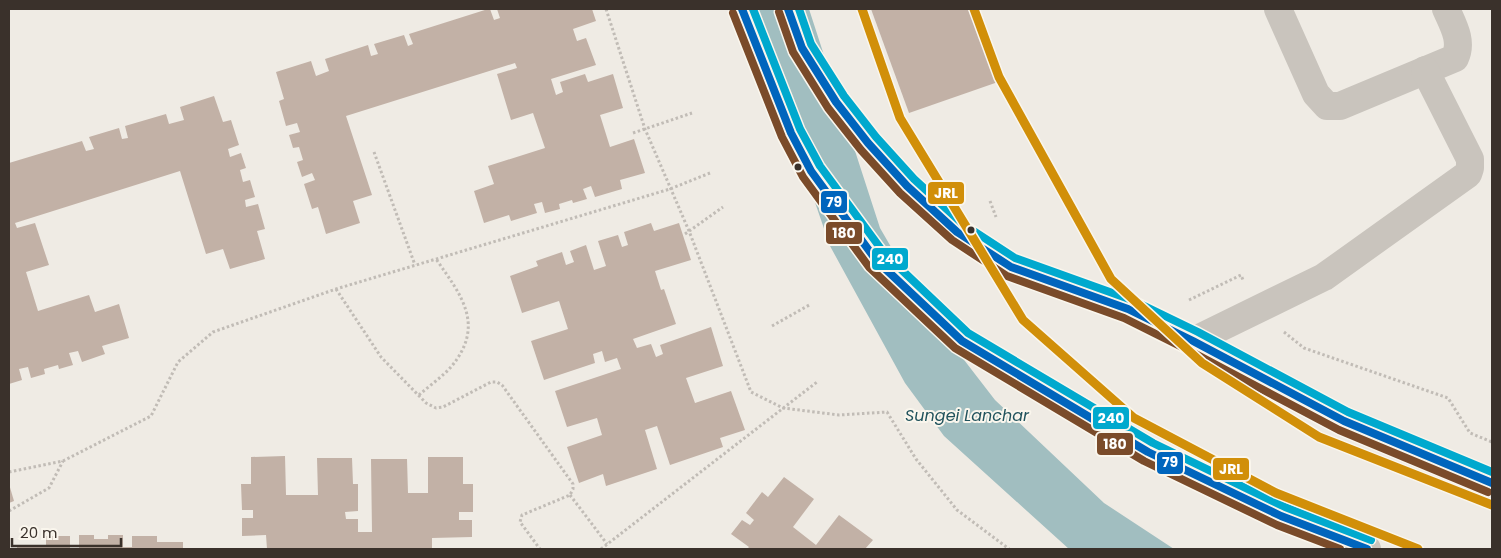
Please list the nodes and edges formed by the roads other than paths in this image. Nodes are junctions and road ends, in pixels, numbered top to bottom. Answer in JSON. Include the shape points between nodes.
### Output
{"nodes":[{"id":1,"x":742,"y":9,"type":"edge"},
{"id":2,"x":788,"y":9,"type":"edge"},
{"id":3,"x":1278,"y":9,"type":"edge"},
{"id":4,"x":1446,"y":9,"type":"edge"},
{"id":5,"x":1425,"y":70,"type":"junction"},
{"id":6,"x":1193,"y":340,"type":"junction"},
{"id":7,"x":1492,"y":483,"type":"edge"},
{"id":8,"x":1367,"y":549,"type":"edge"}],
"edges":[{"from":1,"to":8,"type":"street","via":[[791,133],[811,171],[876,260],[962,341],[1148,452],[1280,516]]},
{"from":2,"to":6,"type":"street","via":[[802,48],[836,102],[906,186],[958,232],[1011,267],[1128,309]]},
{"from":3,"to":5,"type":"street","via":[[1316,94],[1327,106],[1340,106]]},
{"from":4,"to":5,"type":"street","via":[[1459,50],[1455,58]]},
{"from":5,"to":6,"type":"street","via":[[1470,159],[1468,174],[1324,277]]},
{"from":6,"to":7,"type":"street","via":[[1344,421]]}]}
